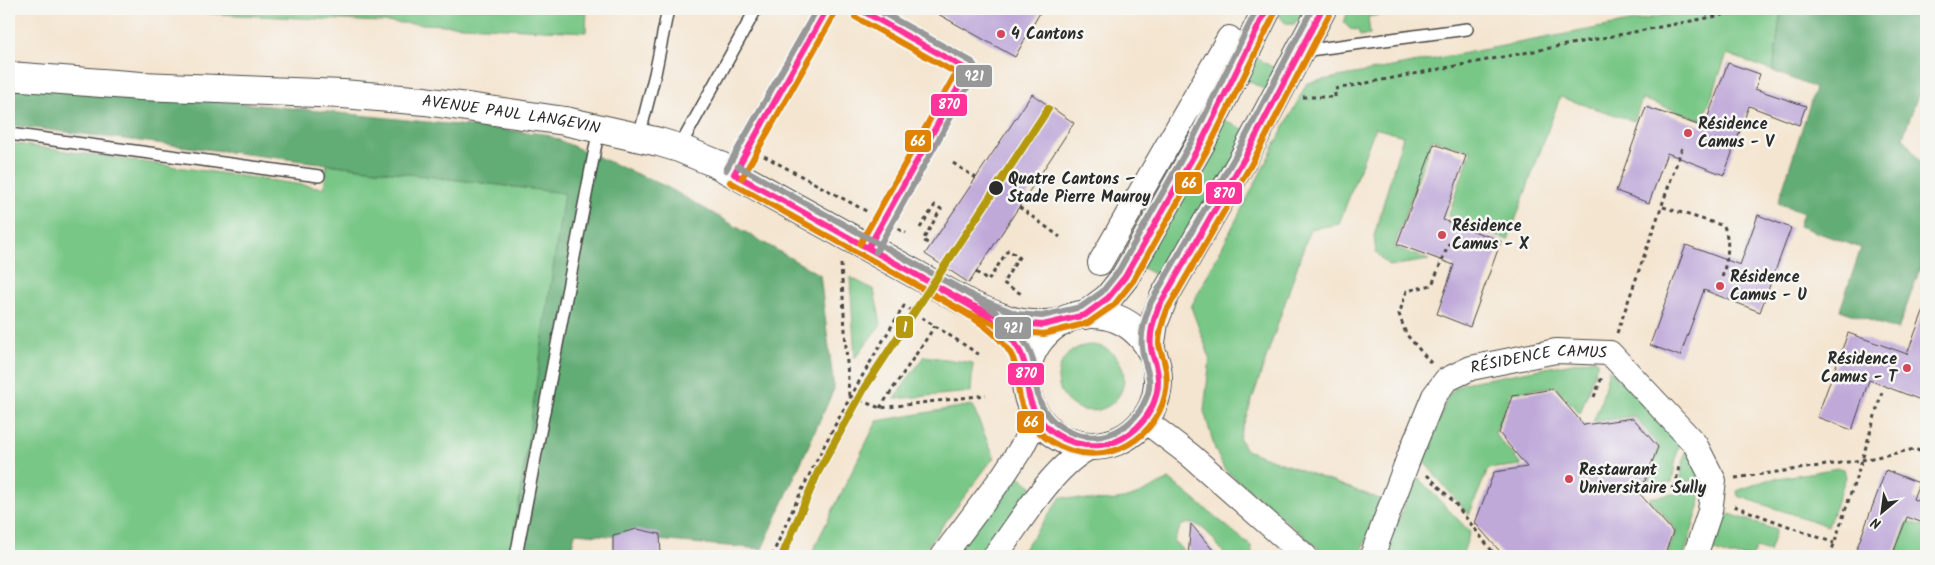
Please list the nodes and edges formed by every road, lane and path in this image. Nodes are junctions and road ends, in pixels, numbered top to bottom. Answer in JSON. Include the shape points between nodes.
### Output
{"nodes":[{"id":1,"x":668,"y":9,"type":"edge"},
{"id":2,"x":756,"y":9,"type":"edge"},
{"id":3,"x":827,"y":9,"type":"edge"},
{"id":4,"x":859,"y":9,"type":"edge"},
{"id":5,"x":1268,"y":9,"type":"edge"},
{"id":6,"x":1322,"y":9,"type":"edge"},
{"id":7,"x":1744,"y":11,"type":"dead end"},
{"id":8,"x":1467,"y":29,"type":"dead end"},
{"id":9,"x":1229,"y":38,"type":"dead end"},
{"id":10,"x":1300,"y":52,"type":"junction"},
{"id":11,"x":9,"y":76,"type":"edge"},
{"id":12,"x":1300,"y":97,"type":"dead end"},
{"id":13,"x":599,"y":128,"type":"junction"},
{"id":14,"x":9,"y":134,"type":"edge"},
{"id":15,"x":639,"y":137,"type":"junction"},
{"id":16,"x":1683,"y":146,"type":"dead end"},
{"id":17,"x":679,"y":148,"type":"junction"},
{"id":18,"x":749,"y":148,"type":"junction"},
{"id":19,"x":953,"y":163,"type":"dead end"},
{"id":20,"x":734,"y":174,"type":"junction"},
{"id":21,"x":319,"y":176,"type":"dead end"},
{"id":22,"x":976,"y":178,"type":"dead end"},
{"id":23,"x":1019,"y":207,"type":"dead end"},
{"id":24,"x":1663,"y":207,"type":"junction"},
{"id":25,"x":883,"y":221,"type":"junction"},
{"id":26,"x":920,"y":228,"type":"dead end"},
{"id":27,"x":906,"y":233,"type":"dead end"},
{"id":28,"x":1060,"y":236,"type":"dead end"},
{"id":29,"x":1449,"y":243,"type":"dead end"},
{"id":30,"x":931,"y":245,"type":"dead end"},
{"id":31,"x":868,"y":248,"type":"junction"},
{"id":32,"x":1100,"y":263,"type":"dead end"},
{"id":33,"x":841,"y":264,"type":"dead end"},
{"id":34,"x":976,"y":272,"type":"dead end"},
{"id":35,"x":1722,"y":278,"type":"dead end"},
{"id":36,"x":1023,"y":295,"type":"dead end"},
{"id":37,"x":971,"y":305,"type":"junction"},
{"id":38,"x":1074,"y":318,"type":"junction"},
{"id":39,"x":935,"y":326,"type":"junction"},
{"id":40,"x":1150,"y":349,"type":"junction"},
{"id":41,"x":1610,"y":353,"type":"junction"},
{"id":42,"x":980,"y":356,"type":"dead end"},
{"id":43,"x":1027,"y":371,"type":"junction"},
{"id":44,"x":1446,"y":380,"type":"junction"},
{"id":45,"x":1882,"y":392,"type":"dead end"},
{"id":46,"x":986,"y":395,"type":"dead end"},
{"id":47,"x":849,"y":396,"type":"junction"},
{"id":48,"x":1030,"y":402,"type":"junction"},
{"id":49,"x":880,"y":408,"type":"junction"},
{"id":50,"x":1144,"y":420,"type":"junction"},
{"id":51,"x":1093,"y":446,"type":"junction"},
{"id":52,"x":1926,"y":454,"type":"edge"},
{"id":53,"x":1862,"y":460,"type":"junction"},
{"id":54,"x":1423,"y":472,"type":"dead end"},
{"id":55,"x":1671,"y":488,"type":"dead end"},
{"id":56,"x":1712,"y":489,"type":"junction"},
{"id":57,"x":1834,"y":543,"type":"junction"},
{"id":58,"x":516,"y":556,"type":"edge"},
{"id":59,"x":772,"y":556,"type":"edge"},
{"id":60,"x":943,"y":556,"type":"edge"},
{"id":61,"x":996,"y":556,"type":"edge"},
{"id":62,"x":1305,"y":556,"type":"edge"},
{"id":63,"x":1372,"y":556,"type":"edge"},
{"id":64,"x":1499,"y":556,"type":"edge"},
{"id":65,"x":1695,"y":556,"type":"edge"},
{"id":66,"x":1830,"y":556,"type":"edge"}],
"edges":[{"from":1,"to":15,"type":"lane","via":[[656,74]]},
{"from":2,"to":17,"type":"lane"},
{"from":3,"to":18,"type":"lane"},
{"from":4,"to":25,"type":"lane","via":[[968,70]]},
{"from":5,"to":38,"type":"street","via":[[1202,141],[1125,277],[1108,298]]},
{"from":6,"to":10,"type":"street"},
{"from":7,"to":12,"type":"path","via":[[1335,89],[1335,97]]},
{"from":8,"to":10,"type":"lane"},
{"from":9,"to":32,"type":"street"},
{"from":10,"to":40,"type":"street","via":[[1164,297],[1154,322]]},
{"from":11,"to":13,"type":"street","name":"AVENUE PAUL LANGEVIN","via":[[407,100],[523,114]]},
{"from":13,"to":15,"type":"street","name":"AVENUE PAUL LANGEVIN"},
{"from":13,"to":58,"type":"lane"},
{"from":14,"to":21,"type":"lane"},
{"from":15,"to":17,"type":"street","name":"AVENUE PAUL LANGEVIN"},
{"from":16,"to":24,"type":"path"},
{"from":17,"to":20,"type":"street","name":"AVENUE PAUL LANGEVIN"},
{"from":18,"to":20,"type":"lane"},
{"from":18,"to":25,"type":"path"},
{"from":19,"to":22,"type":"path"},
{"from":20,"to":31,"type":"street","name":"AVENUE PAUL LANGEVIN"},
{"from":23,"to":28,"type":"path"},
{"from":24,"to":35,"type":"path","via":[[1724,226],[1729,240]]},
{"from":24,"to":41,"type":"path"},
{"from":25,"to":27,"type":"path"},
{"from":25,"to":31,"type":"lane"},
{"from":26,"to":30,"type":"path","via":[[935,205],[941,210],[923,240]]},
{"from":29,"to":44,"type":"path","via":[[1432,285],[1407,291],[1399,314],[1406,334]]},
{"from":31,"to":37,"type":"street","name":"AVENUE PAUL LANGEVIN"},
{"from":33,"to":47,"type":"path"},
{"from":34,"to":36,"type":"path","via":[[988,281],[1008,250],[1019,257],[1004,283]]},
{"from":37,"to":38,"type":"street","name":"AVENUE PAUL LANGEVIN","via":[[1015,323],[1030,325]]},
{"from":37,"to":43,"type":"street","name":"AVENUE PAUL LANGEVIN","via":[[1015,343]]},
{"from":38,"to":40,"type":"street","via":[[1108,316],[1123,322],[1141,336]]},
{"from":38,"to":43,"type":"street","via":[[1049,330],[1031,356]]},
{"from":39,"to":42,"type":"path"},
{"from":39,"to":47,"type":"path","via":[[904,306]]},
{"from":39,"to":49,"type":"path"},
{"from":40,"to":50,"type":"street","via":[[1156,363],[1158,386],[1152,408]]},
{"from":41,"to":44,"type":"street","name":"RÉSIDENCE CAMUS","via":[[1556,351],[1471,368]]},
{"from":41,"to":56,"type":"street","name":"RÉSIDENCE CAMUS","via":[[1695,444]]},
{"from":43,"to":48,"type":"street"},
{"from":44,"to":63,"type":"street","via":[[1430,405]]},
{"from":45,"to":53,"type":"path"},
{"from":46,"to":49,"type":"path"},
{"from":47,"to":49,"type":"path"},
{"from":47,"to":59,"type":"path"},
{"from":48,"to":51,"type":"street","via":[[1051,431],[1071,442]]},
{"from":48,"to":60,"type":"street","via":[[1031,423],[1022,447]]},
{"from":50,"to":51,"type":"street","via":[[1122,439]]},
{"from":50,"to":62,"type":"street","via":[[1190,455]]},
{"from":51,"to":61,"type":"street","via":[[1071,458],[1057,473]]},
{"from":52,"to":53,"type":"path","via":[[1915,449]]},
{"from":53,"to":56,"type":"path"},
{"from":53,"to":57,"type":"path"},
{"from":54,"to":64,"type":"path"},
{"from":55,"to":56,"type":"path"},
{"from":56,"to":57,"type":"path"},
{"from":56,"to":65,"type":"street","via":[[1710,511]]},
{"from":57,"to":66,"type":"path"}]}
